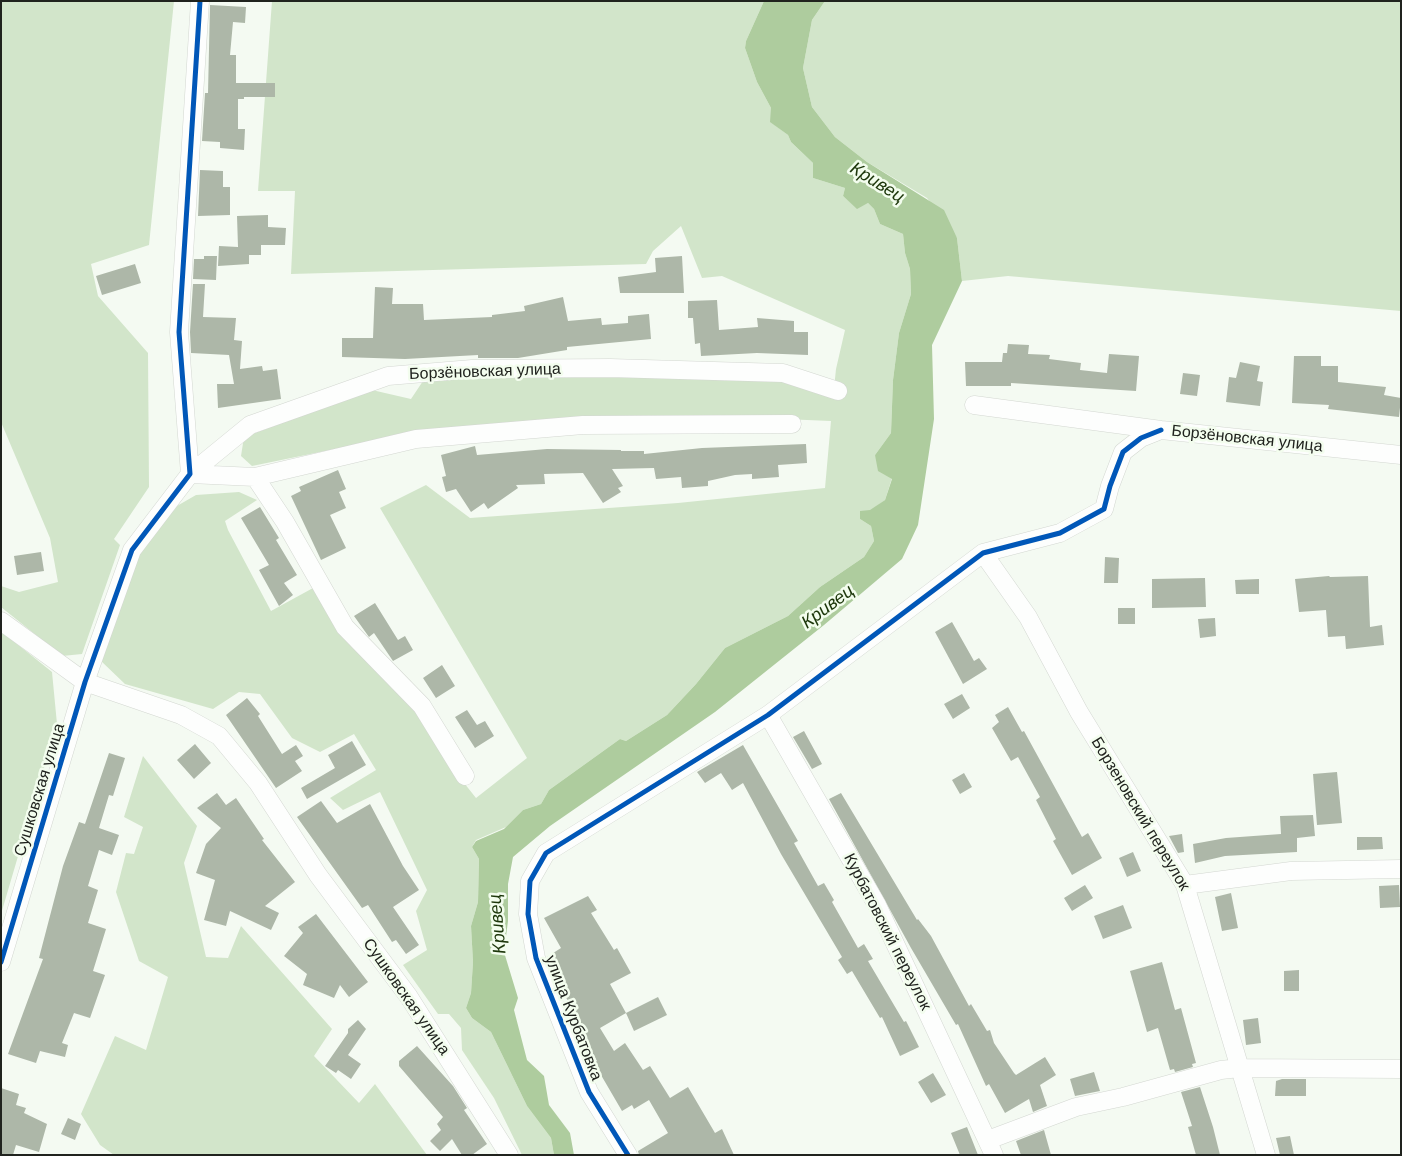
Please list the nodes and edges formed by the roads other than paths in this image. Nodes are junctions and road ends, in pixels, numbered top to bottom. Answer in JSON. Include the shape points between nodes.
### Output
{"nodes":[{"id":1,"x":200,"y":1,"type":"edge"},
{"id":2,"x":838,"y":391,"type":"dead end"},
{"id":3,"x":974,"y":404,"type":"dead end"},
{"id":4,"x":792,"y":424,"type":"dead end"},
{"id":5,"x":1161,"y":430,"type":"junction"},
{"id":6,"x":1401,"y":455,"type":"edge"},
{"id":7,"x":190,"y":474,"type":"junction"},
{"id":8,"x":255,"y":477,"type":"junction"},
{"id":9,"x":983,"y":553,"type":"junction"},
{"id":10,"x":1,"y":621,"type":"edge"},
{"id":11,"x":85,"y":682,"type":"junction"},
{"id":12,"x":768,"y":715,"type":"junction"},
{"id":13,"x":465,"y":776,"type":"dead end"},
{"id":14,"x":1401,"y":869,"type":"edge"},
{"id":15,"x":1185,"y":885,"type":"junction"},
{"id":16,"x":1,"y":962,"type":"edge"},
{"id":17,"x":1239,"y":1068,"type":"junction"},
{"id":18,"x":1401,"y":1069,"type":"edge"},
{"id":19,"x":991,"y":1148,"type":"edge"},
{"id":20,"x":509,"y":1155,"type":"edge"},
{"id":21,"x":628,"y":1155,"type":"edge"},
{"id":22,"x":1266,"y":1155,"type":"edge"}],
"edges":[{"from":1,"to":7,"type":"street","via":[[179,332]]},
{"from":2,"to":7,"type":"street","name":"Борзёновская улица","via":[[783,374],[610,368],[472,369],[388,376],[250,425]]},
{"from":3,"to":5,"type":"street","name":"Борзёновская улица"},
{"from":4,"to":8,"type":"street","via":[[583,424],[416,439]]},
{"from":5,"to":6,"type":"street","name":"Борзёновская улица"},
{"from":5,"to":9,"type":"street","via":[[1141,438],[1123,452],[1104,509],[1060,533]]},
{"from":7,"to":8,"type":"street"},
{"from":7,"to":11,"type":"street","name":"Борзёновская улица","via":[[132,550]]},
{"from":8,"to":13,"type":"street","via":[[285,522],[345,627],[422,706]]},
{"from":9,"to":12,"type":"street"},
{"from":9,"to":15,"type":"street","name":"Борзеновский переулок","via":[[1028,617],[1079,712]]},
{"from":10,"to":11,"type":"street"},
{"from":11,"to":16,"type":"street","name":"Сушковская улица"},
{"from":11,"to":20,"type":"street","name":"Сушковская улица","via":[[181,714],[219,736],[258,783],[318,875],[409,997]]},
{"from":12,"to":19,"type":"street","name":"Курбатовский переулок","via":[[877,906]]},
{"from":12,"to":21,"type":"street","name":"улица Курбатовка","via":[[546,853],[530,881],[528,914],[536,958],[589,1092]]},
{"from":14,"to":15,"type":"street","via":[[1291,871]]},
{"from":15,"to":17,"type":"street","name":"Борзеновский переулок"},
{"from":17,"to":18,"type":"street"},
{"from":17,"to":19,"type":"street","via":[[1076,1107]]},
{"from":17,"to":22,"type":"street","name":"Борзеновский переулок"}]}
